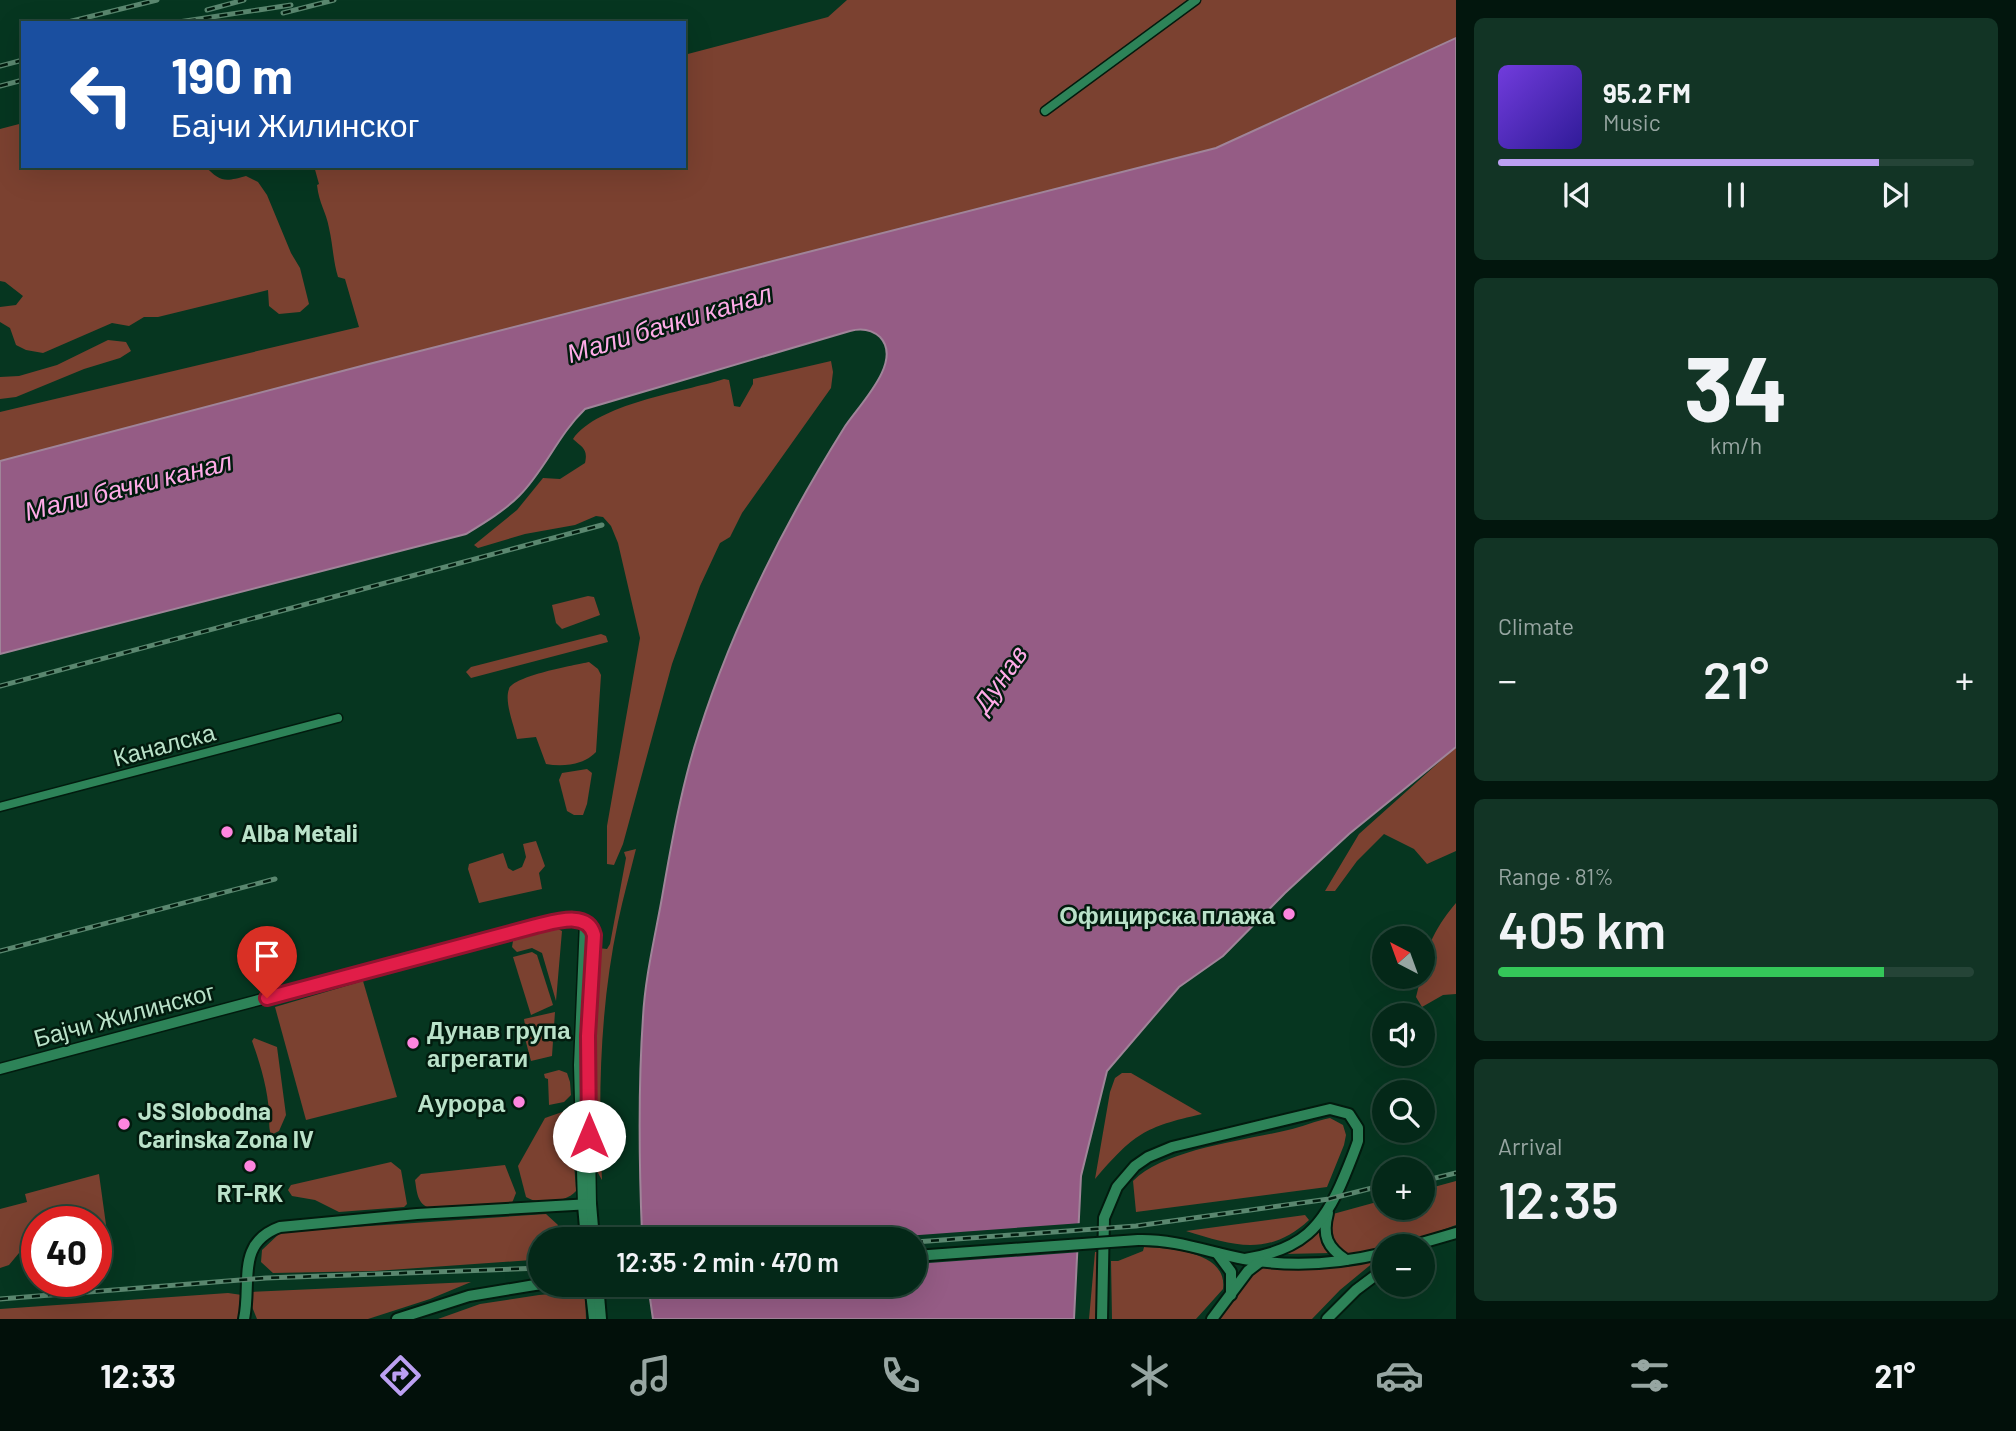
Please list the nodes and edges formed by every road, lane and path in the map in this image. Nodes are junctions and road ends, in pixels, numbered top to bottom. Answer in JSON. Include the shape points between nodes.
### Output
{"nodes":[{"id":1,"x":1196,"y":0,"type":"edge"},
{"id":2,"x":1045,"y":111,"type":"dead end"},
{"id":3,"x":338,"y":718,"type":"dead end"},
{"id":4,"x":0,"y":807,"type":"edge"},
{"id":5,"x":0,"y":1069,"type":"edge"},
{"id":6,"x":587,"y":1204,"type":"junction"},
{"id":7,"x":1328,"y":1211,"type":"junction"},
{"id":8,"x":586,"y":1227,"type":"edge"},
{"id":9,"x":592,"y":1227,"type":"edge"},
{"id":10,"x":1456,"y":1233,"type":"edge"},
{"id":11,"x":1435,"y":1240,"type":"edge"},
{"id":12,"x":1217,"y":1253,"type":"junction"},
{"id":13,"x":927,"y":1255,"type":"edge"},
{"id":14,"x":1372,"y":1256,"type":"edge"},
{"id":15,"x":1245,"y":1259,"type":"junction"},
{"id":16,"x":1346,"y":1260,"type":"junction"},
{"id":17,"x":1261,"y":1261,"type":"junction"},
{"id":18,"x":1372,"y":1278,"type":"edge"},
{"id":19,"x":528,"y":1286,"type":"edge"},
{"id":20,"x":591,"y":1297,"type":"edge"},
{"id":21,"x":599,"y":1297,"type":"edge"},
{"id":22,"x":1231,"y":1297,"type":"junction"},
{"id":23,"x":247,"y":1301,"type":"junction"},
{"id":24,"x":244,"y":1319,"type":"edge"},
{"id":25,"x":254,"y":1319,"type":"edge"},
{"id":26,"x":399,"y":1319,"type":"edge"},
{"id":27,"x":594,"y":1319,"type":"edge"},
{"id":28,"x":601,"y":1319,"type":"edge"},
{"id":29,"x":1102,"y":1319,"type":"edge"},
{"id":30,"x":1212,"y":1319,"type":"edge"},
{"id":31,"x":1327,"y":1319,"type":"edge"}],
"edges":[{"from":1,"to":2,"type":"street"},
{"from":3,"to":4,"type":"street","name":"Каналска"},
{"from":5,"to":6,"type":"street","name":"Бајчи Жилинског","via":[[536,926],[585,922],[593,930]]},
{"from":6,"to":8,"type":"main road"},
{"from":6,"to":9,"type":"main road"},
{"from":6,"to":23,"type":"main road","via":[[280,1227],[261,1237],[253,1249],[247,1269]]},
{"from":7,"to":15,"type":"main road","via":[[1295,1244]]},
{"from":7,"to":16,"type":"main road","via":[[1327,1242]]},
{"from":7,"to":29,"type":"main road","via":[[1358,1135],[1356,1122],[1343,1111],[1330,1109],[1254,1126],[1183,1143],[1148,1157],[1125,1176],[1104,1218]]},
{"from":10,"to":11,"type":"main road"},
{"from":12,"to":13,"type":"main road","bridge":true,"via":[[1172,1242],[1138,1240]]},
{"from":12,"to":15,"type":"main road"},
{"from":12,"to":22,"type":"main road","via":[[1231,1272]]},
{"from":14,"to":16,"type":"main road"},
{"from":15,"to":17,"type":"main road"},
{"from":16,"to":17,"type":"main road"},
{"from":17,"to":22,"type":"main road"},
{"from":18,"to":31,"type":"main road"},
{"from":19,"to":26,"type":"main road","via":[[469,1296]]},
{"from":20,"to":27,"type":"main road"},
{"from":21,"to":28,"type":"main road"},
{"from":22,"to":30,"type":"main road"},
{"from":23,"to":24,"type":"main road"},
{"from":23,"to":25,"type":"main road"}]}
